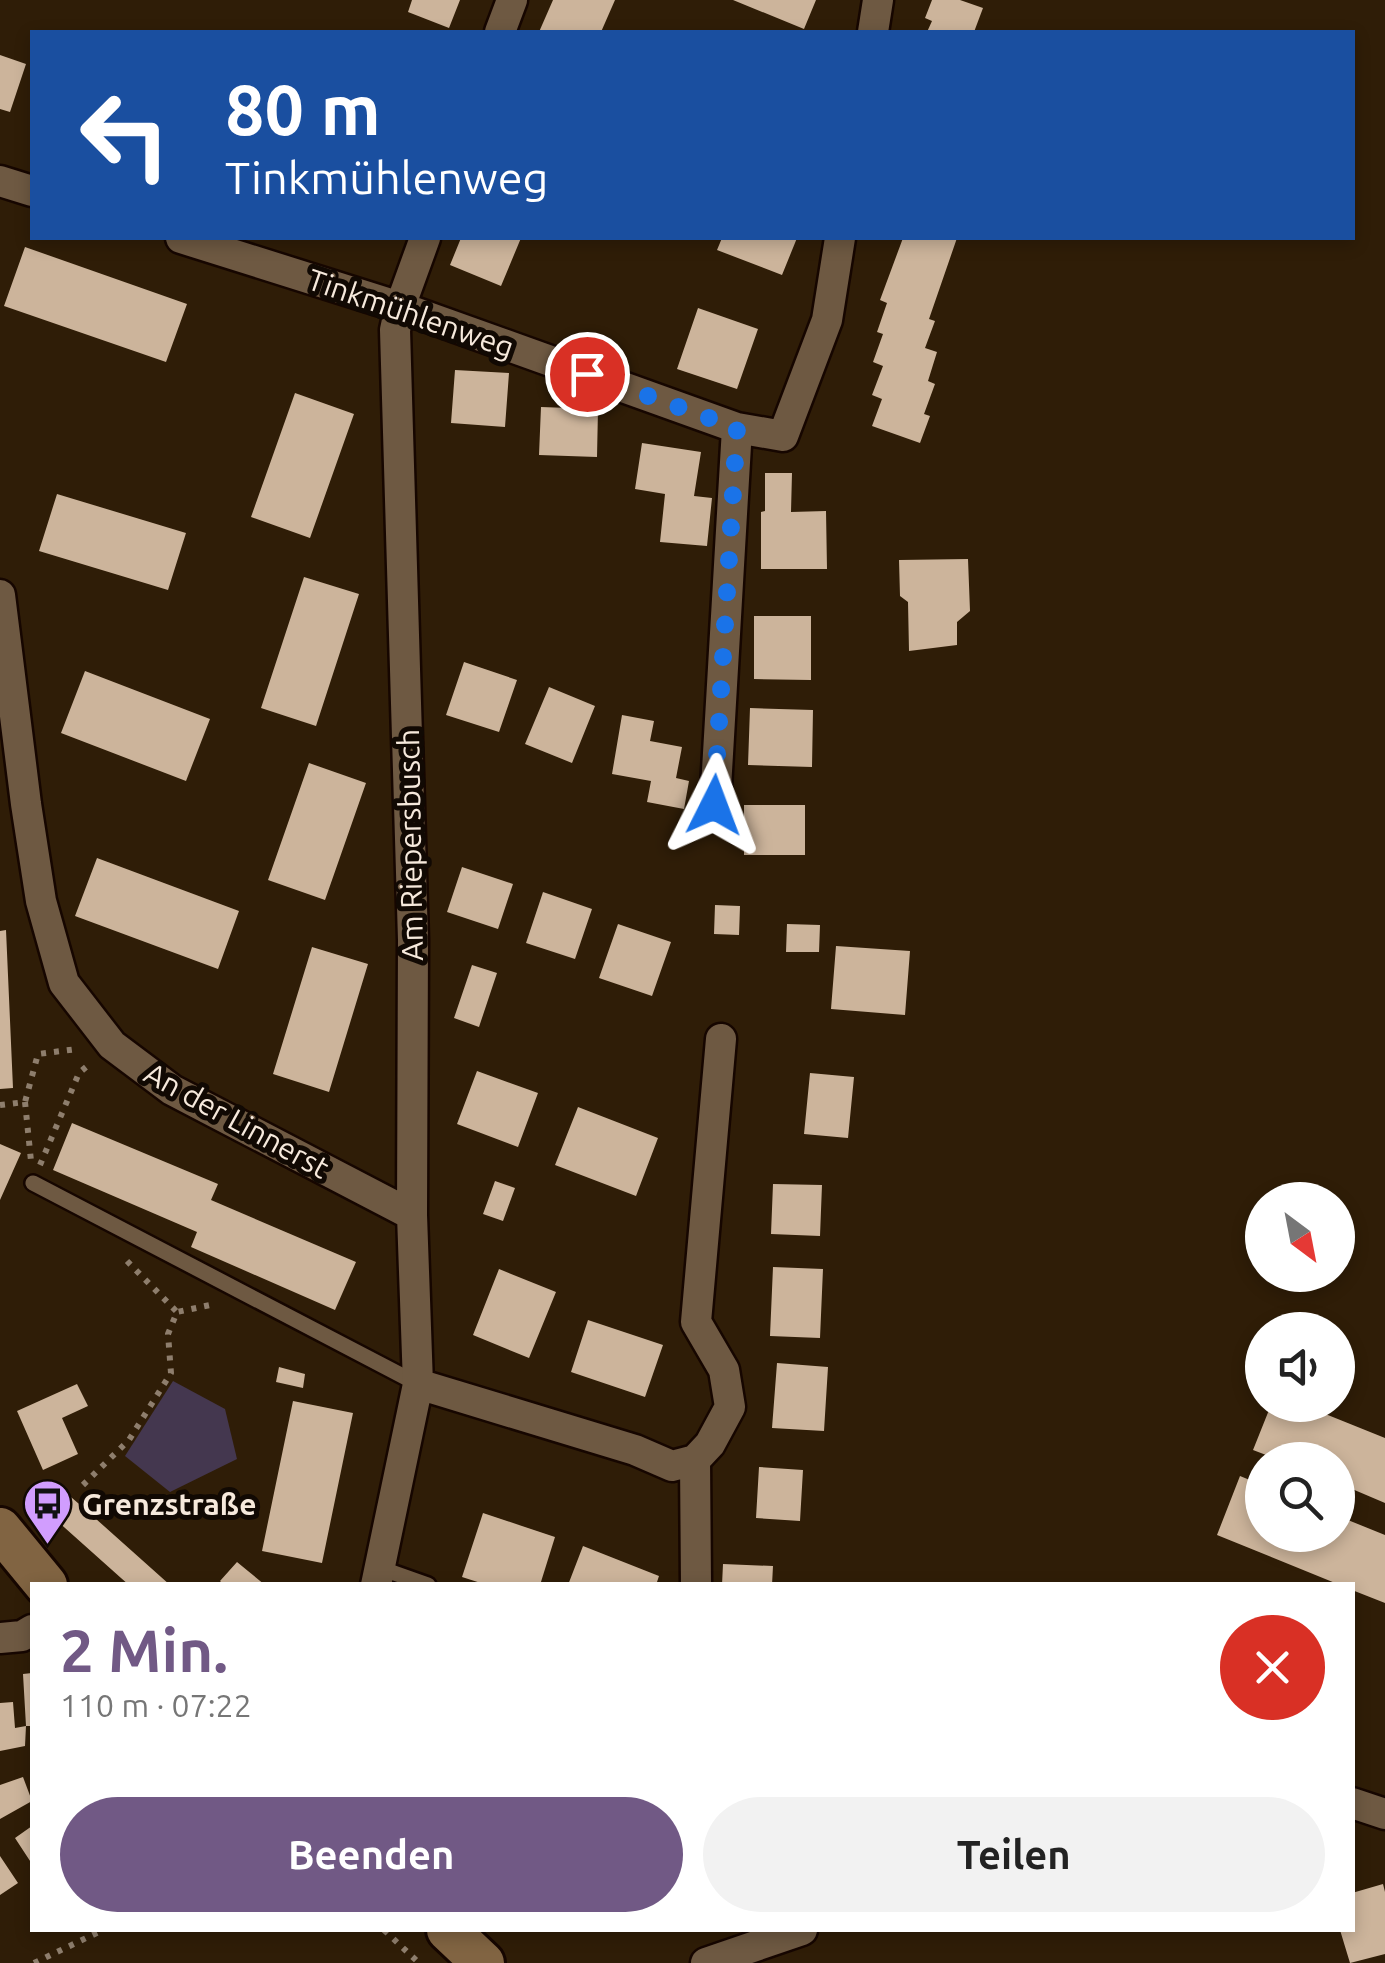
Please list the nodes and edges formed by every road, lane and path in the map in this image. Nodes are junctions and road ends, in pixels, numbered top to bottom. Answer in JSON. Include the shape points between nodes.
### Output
{"nodes":[{"id":1,"x":512,"y":0,"type":"edge"},
{"id":2,"x":878,"y":0,"type":"edge"},
{"id":3,"x":501,"y":30,"type":"edge"},
{"id":4,"x":873,"y":30,"type":"edge"},
{"id":5,"x":0,"y":180,"type":"edge"},
{"id":6,"x":30,"y":190,"type":"edge"},
{"id":7,"x":187,"y":240,"type":"edge"},
{"id":8,"x":424,"y":240,"type":"edge"},
{"id":9,"x":840,"y":240,"type":"edge"},
{"id":10,"x":400,"y":307,"type":"junction"},
{"id":11,"x":737,"y":428,"type":"junction"},
{"id":12,"x":0,"y":595,"type":"edge"},
{"id":13,"x":714,"y":805,"type":"dead end"},
{"id":14,"x":721,"y":1039,"type":"dead end"},
{"id":15,"x":112,"y":1045,"type":"junction"},
{"id":16,"x":25,"y":1102,"type":"junction"},
{"id":17,"x":0,"y":1106,"type":"edge"},
{"id":18,"x":33,"y":1183,"type":"junction"},
{"id":19,"x":412,"y":1214,"type":"junction"},
{"id":20,"x":120,"y":1229,"type":"junction"},
{"id":21,"x":250,"y":1297,"type":"junction"},
{"id":22,"x":177,"y":1312,"type":"junction"},
{"id":23,"x":418,"y":1384,"type":"junction"},
{"id":24,"x":695,"y":1460,"type":"junction"},
{"id":25,"x":83,"y":1484,"type":"dead end"},
{"id":26,"x":0,"y":1529,"type":"edge"},
{"id":27,"x":378,"y":1576,"type":"edge"},
{"id":28,"x":44,"y":1582,"type":"edge"},
{"id":29,"x":411,"y":1582,"type":"edge"},
{"id":30,"x":696,"y":1582,"type":"edge"},
{"id":31,"x":30,"y":1631,"type":"edge"},
{"id":32,"x":0,"y":1638,"type":"edge"},
{"id":33,"x":1355,"y":1804,"type":"edge"},
{"id":34,"x":1385,"y":1814,"type":"edge"},
{"id":35,"x":98,"y":1932,"type":"edge"},
{"id":36,"x":386,"y":1932,"type":"edge"},
{"id":37,"x":450,"y":1932,"type":"edge"},
{"id":38,"x":796,"y":1932,"type":"edge"},
{"id":39,"x":34,"y":1963,"type":"edge"},
{"id":40,"x":419,"y":1963,"type":"edge"},
{"id":41,"x":482,"y":1963,"type":"edge"},
{"id":42,"x":706,"y":1963,"type":"edge"}],
"edges":[{"from":1,"to":3,"type":"street"},
{"from":2,"to":4,"type":"street"},
{"from":5,"to":6,"type":"street"},
{"from":7,"to":10,"type":"street","name":"Tinkmühlenweg"},
{"from":8,"to":10,"type":"street","name":"Am Riepersbusch"},
{"from":9,"to":11,"type":"street","name":"Tinkmühlenweg","via":[[827,320],[783,436]]},
{"from":10,"to":11,"type":"street","name":"Tinkmühlenweg"},
{"from":10,"to":19,"type":"street","name":"Am Riepersbusch","via":[[414,940]]},
{"from":11,"to":13,"type":"street"},
{"from":12,"to":15,"type":"street","name":"An der Linnerst","via":[[41,901],[64,984]]},
{"from":14,"to":24,"type":"street","via":[[696,1322],[724,1370],[730,1407]]},
{"from":15,"to":16,"type":"path","via":[[38,1054]]},
{"from":15,"to":18,"type":"path","via":[[79,1072]]},
{"from":15,"to":19,"type":"street","name":"An der Linnerst","via":[[172,1090]]},
{"from":16,"to":17,"type":"path"},
{"from":16,"to":18,"type":"path"},
{"from":18,"to":20,"type":"lane"},
{"from":19,"to":23,"type":"street","name":"Am Riepersbusch"},
{"from":20,"to":21,"type":"lane"},
{"from":20,"to":22,"type":"path","via":[[117,1252]]},
{"from":21,"to":22,"type":"path"},
{"from":21,"to":23,"type":"lane"},
{"from":22,"to":25,"type":"path","via":[[168,1334],[171,1373],[129,1440]]},
{"from":23,"to":24,"type":"street","via":[[672,1466]]},
{"from":23,"to":27,"type":"street","name":"Am Riepersbusch"},
{"from":24,"to":30,"type":"street"},
{"from":26,"to":28,"type":"main road"},
{"from":27,"to":29,"type":"lane","name":"Am Riepersbusch"},
{"from":31,"to":32,"type":"street"},
{"from":33,"to":34,"type":"street"},
{"from":35,"to":39,"type":"path"},
{"from":36,"to":40,"type":"path"},
{"from":37,"to":41,"type":"main road"},
{"from":38,"to":42,"type":"street"}]}
